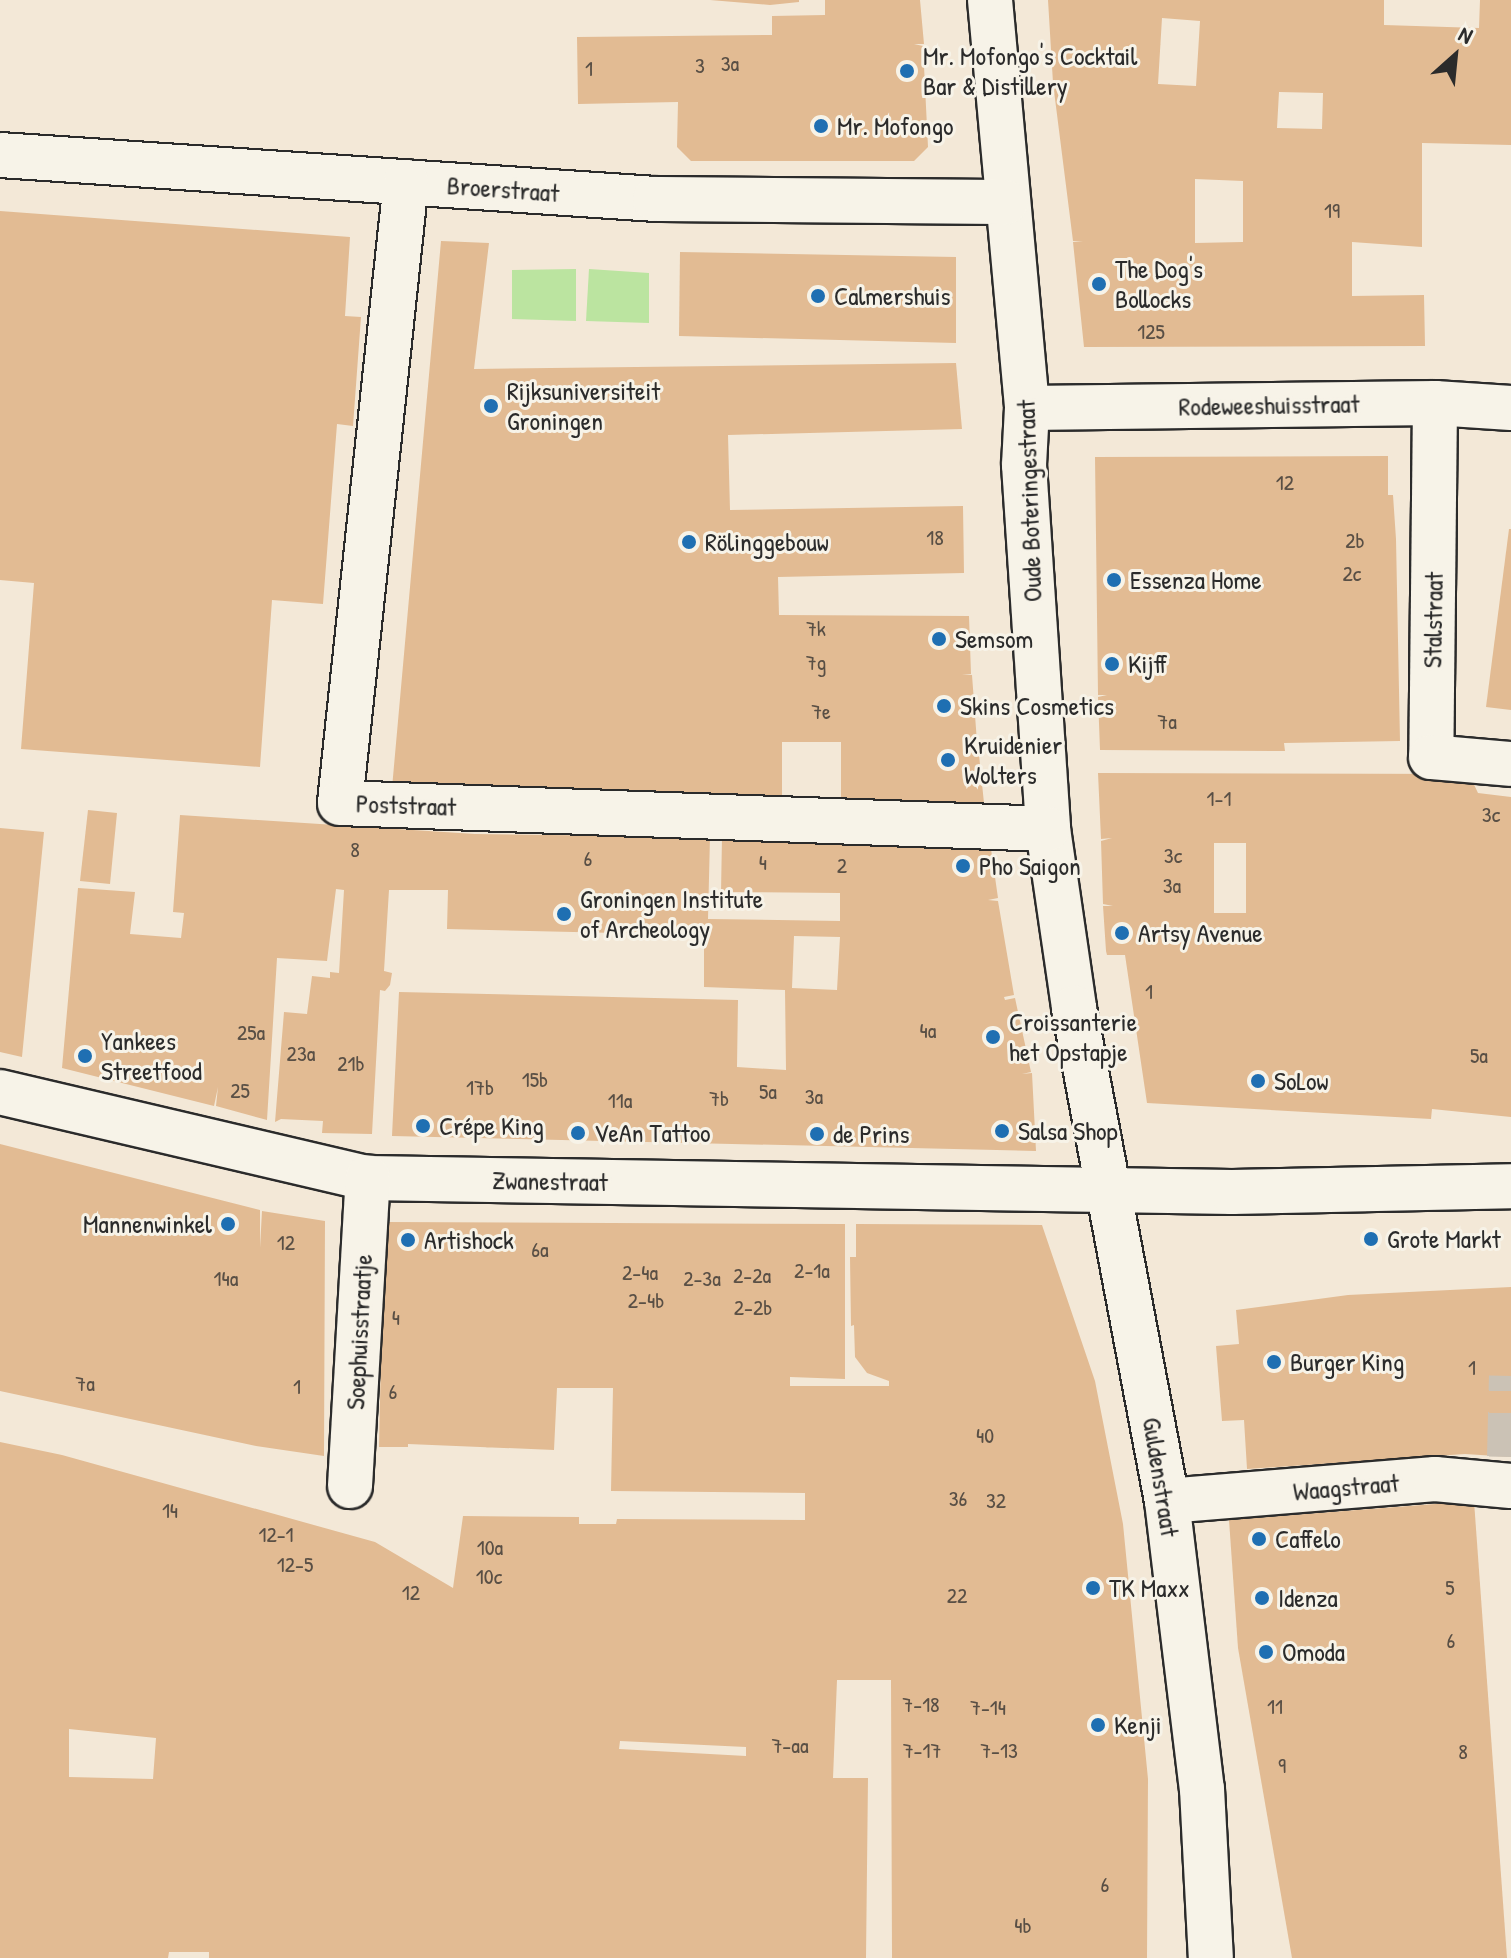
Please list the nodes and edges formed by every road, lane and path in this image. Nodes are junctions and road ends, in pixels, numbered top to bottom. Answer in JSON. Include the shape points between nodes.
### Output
{"nodes":[{"id":1,"x":990,"y":0,"type":"edge"},
{"id":2,"x":0,"y":155,"type":"edge"},
{"id":3,"x":406,"y":182,"type":"junction"},
{"id":4,"x":1006,"y":202,"type":"junction"},
{"id":5,"x":1435,"y":403,"type":"junction"},
{"id":6,"x":1027,"y":408,"type":"junction"},
{"id":7,"x":1511,"y":408,"type":"edge"},
{"id":8,"x":1511,"y":764,"type":"edge"},
{"id":9,"x":1048,"y":829,"type":"junction"},
{"id":10,"x":0,"y":1092,"type":"edge"},
{"id":11,"x":368,"y":1178,"type":"junction"},
{"id":12,"x":1511,"y":1186,"type":"edge"},
{"id":13,"x":1109,"y":1190,"type":"junction"},
{"id":14,"x":1510,"y":1483,"type":"edge"},
{"id":15,"x":350,"y":1486,"type":"dead end"},
{"id":16,"x":1167,"y":1501,"type":"junction"},
{"id":17,"x":1211,"y":1958,"type":"edge"}],
"edges":[{"from":1,"to":4,"type":"street","name":"Oude Boteringestraat"},
{"from":2,"to":3,"type":"street","name":"Broerstraat"},
{"from":3,"to":4,"type":"street","name":"Broerstraat","via":[[655,199]]},
{"from":3,"to":9,"type":"street","name":"Poststraat","via":[[340,803]]},
{"from":4,"to":6,"type":"street","name":"Oude Boteringestraat"},
{"from":5,"to":6,"type":"street","name":"Rodeweeshuisstraat"},
{"from":5,"to":7,"type":"street","name":"Rodeweeshuisstraat"},
{"from":5,"to":8,"type":"street","name":"Stalstraat","via":[[1431,757]]},
{"from":6,"to":9,"type":"street","name":"Oude Boteringestraat","via":[[1024,465]]},
{"from":9,"to":13,"type":"street","name":"Oude Boteringestraat","via":[[1074,1008]]},
{"from":10,"to":11,"type":"street","name":"Zwanestraat"},
{"from":11,"to":13,"type":"street","name":"Zwanestraat"},
{"from":11,"to":15,"type":"street","name":"Soephuisstraatje"},
{"from":12,"to":13,"type":"street"},
{"from":13,"to":16,"type":"street","name":"Guldenstraat"},
{"from":14,"to":16,"type":"street","name":"Waagstraat","via":[[1435,1479]]},
{"from":16,"to":17,"type":"street","name":"Guldenstraat","via":[[1202,1789]]}]}
